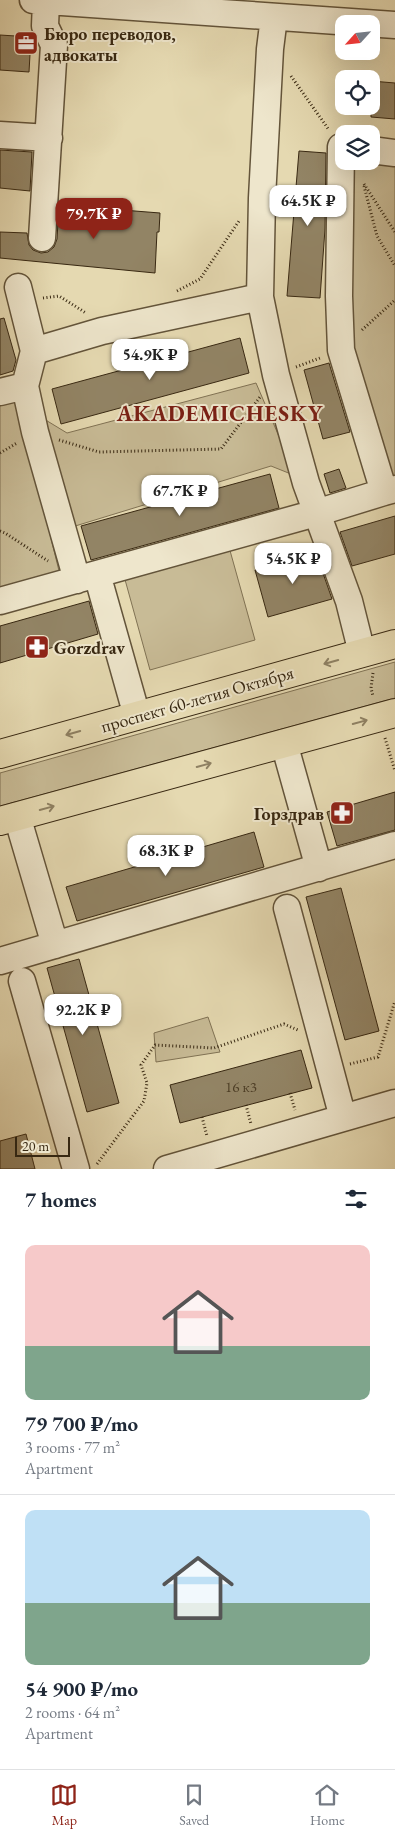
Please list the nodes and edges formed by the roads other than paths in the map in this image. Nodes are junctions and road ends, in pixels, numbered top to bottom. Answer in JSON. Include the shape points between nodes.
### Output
{"nodes":[{"id":1,"x":40,"y":1,"type":"edge"},
{"id":2,"x":213,"y":7,"type":"edge"},
{"id":3,"x":274,"y":17,"type":"junction"},
{"id":4,"x":395,"y":25,"type":"edge"},
{"id":5,"x":0,"y":135,"type":"edge"},
{"id":6,"x":49,"y":138,"type":"junction"},
{"id":7,"x":380,"y":151,"type":"edge"},
{"id":8,"x":395,"y":153,"type":"edge"},
{"id":9,"x":342,"y":170,"type":"edge"},
{"id":10,"x":42,"y":238,"type":"dead end"},
{"id":11,"x":18,"y":287,"type":"dead end"},
{"id":12,"x":260,"y":297,"type":"junction"},
{"id":13,"x":34,"y":351,"type":"junction"},
{"id":14,"x":25,"y":386,"type":"junction"},
{"id":15,"x":0,"y":392,"type":"edge"},
{"id":16,"x":389,"y":491,"type":"edge"},
{"id":17,"x":316,"y":513,"type":"junction"},
{"id":18,"x":87,"y":577,"type":"junction"},
{"id":19,"x":0,"y":601,"type":"edge"},
{"id":20,"x":395,"y":644,"type":"edge"},
{"id":21,"x":368,"y":660,"type":"junction"},
{"id":22,"x":137,"y":716,"type":"junction"},
{"id":23,"x":385,"y":716,"type":"edge"},
{"id":24,"x":284,"y":743,"type":"junction"},
{"id":25,"x":0,"y":754,"type":"edge"},
{"id":26,"x":9,"y":819,"type":"edge"},
{"id":27,"x":395,"y":845,"type":"edge"},
{"id":28,"x":319,"y":868,"type":"junction"},
{"id":29,"x":287,"y":908,"type":"dead end"},
{"id":30,"x":55,"y":945,"type":"junction"},
{"id":31,"x":0,"y":961,"type":"edge"},
{"id":32,"x":22,"y":981,"type":"dead end"},
{"id":33,"x":395,"y":1103,"type":"edge"},
{"id":34,"x":343,"y":1118,"type":"junction"},
{"id":35,"x":86,"y":1168,"type":"edge"},
{"id":36,"x":167,"y":1169,"type":"edge"}],
"edges":[{"from":1,"to":2,"type":"street"},
{"from":1,"to":6,"type":"street","via":[[45,26],[54,45]]},
{"from":2,"to":3,"type":"street"},
{"from":3,"to":4,"type":"street"},
{"from":3,"to":12,"type":"street","via":[[262,198]]},
{"from":5,"to":6,"type":"street"},
{"from":6,"to":10,"type":"street"},
{"from":7,"to":8,"type":"street"},
{"from":9,"to":16,"type":"street","via":[[341,350]]},
{"from":11,"to":13,"type":"street"},
{"from":12,"to":13,"type":"street","via":[[102,331]]},
{"from":12,"to":17,"type":"street","via":[[276,375]]},
{"from":13,"to":14,"type":"street"},
{"from":14,"to":15,"type":"street"},
{"from":14,"to":18,"type":"street","via":[[35,432]]},
{"from":16,"to":17,"type":"street"},
{"from":17,"to":18,"type":"street"},
{"from":17,"to":21,"type":"street"},
{"from":18,"to":19,"type":"street"},
{"from":18,"to":22,"type":"street"},
{"from":20,"to":21,"type":"main road","name":"проспект 60-летия Октября"},
{"from":21,"to":22,"type":"main road","name":"проспект 60-летия Октября","one_way":true},
{"from":22,"to":25,"type":"main road","name":"проспект 60-летия Октября","one_way":true},
{"from":24,"to":23,"type":"main road","one_way":true},
{"from":26,"to":24,"type":"main road","one_way":true},
{"from":24,"to":28,"type":"street"},
{"from":26,"to":30,"type":"street"},
{"from":27,"to":28,"type":"street"},
{"from":28,"to":30,"type":"street"},
{"from":29,"to":34,"type":"street"},
{"from":30,"to":31,"type":"street"},
{"from":32,"to":35,"type":"street"},
{"from":33,"to":34,"type":"street"},
{"from":34,"to":36,"type":"street"}]}
